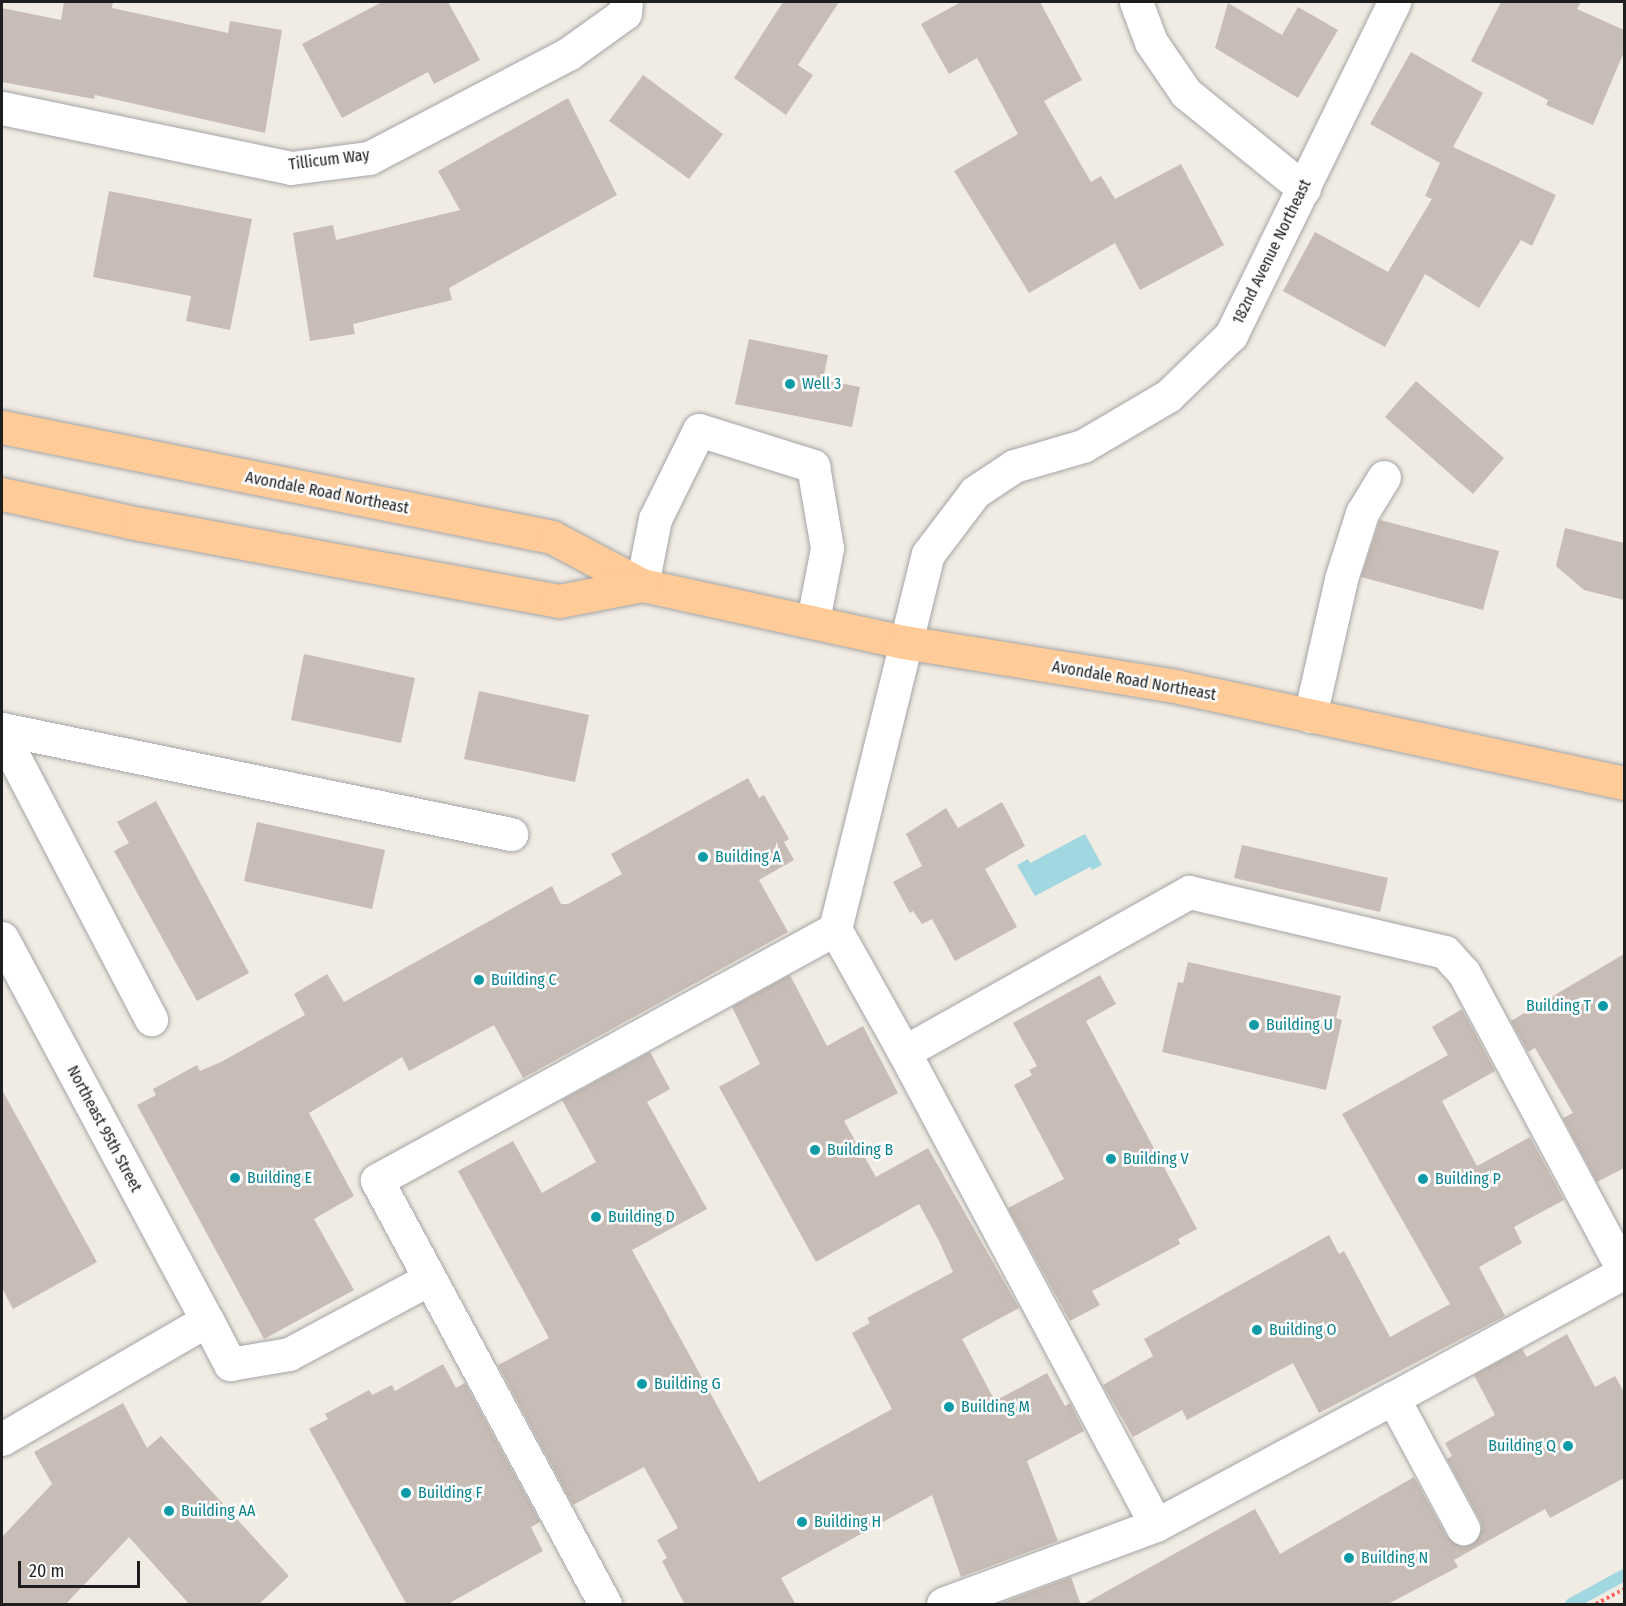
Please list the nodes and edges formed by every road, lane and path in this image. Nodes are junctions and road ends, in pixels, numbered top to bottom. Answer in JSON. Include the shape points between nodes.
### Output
{"nodes":[{"id":1,"x":1136,"y":2,"type":"edge"},
{"id":2,"x":1394,"y":2,"type":"edge"},
{"id":3,"x":625,"y":7,"type":"edge"},
{"id":4,"x":2,"y":108,"type":"edge"},
{"id":5,"x":1304,"y":189,"type":"junction"},
{"id":6,"x":2,"y":427,"type":"edge"},
{"id":7,"x":1384,"y":477,"type":"dead end"},
{"id":8,"x":2,"y":494,"type":"edge"},
{"id":9,"x":642,"y":585,"type":"junction"},
{"id":10,"x":813,"y":621,"type":"junction"},
{"id":11,"x":903,"y":642,"type":"junction"},
{"id":12,"x":1310,"y":716,"type":"junction"},
{"id":13,"x":2,"y":729,"type":"edge"},
{"id":14,"x":2,"y":734,"type":"edge"},
{"id":15,"x":1624,"y":783,"type":"edge"},
{"id":16,"x":511,"y":834,"type":"dead end"},
{"id":17,"x":835,"y":929,"type":"junction"},
{"id":18,"x":2,"y":938,"type":"edge"},
{"id":19,"x":151,"y":1019,"type":"dead end"},
{"id":20,"x":904,"y":1052,"type":"junction"},
{"id":21,"x":1623,"y":1272,"type":"edge"},
{"id":22,"x":429,"y":1279,"type":"junction"},
{"id":23,"x":207,"y":1320,"type":"junction"},
{"id":24,"x":1393,"y":1398,"type":"junction"},
{"id":25,"x":2,"y":1439,"type":"edge"},
{"id":26,"x":1156,"y":1525,"type":"junction"},
{"id":27,"x":1463,"y":1528,"type":"dead end"},
{"id":28,"x":1624,"y":1589,"type":"edge"},
{"id":29,"x":605,"y":1605,"type":"edge"},
{"id":30,"x":943,"y":1605,"type":"edge"},
{"id":31,"x":1596,"y":1605,"type":"edge"}],
"edges":[{"from":1,"to":5,"type":"street","via":[[1151,42],[1186,93]]},
{"from":2,"to":5,"type":"street","name":"182nd Avenue Northeast"},
{"from":3,"to":4,"type":"street","name":"Tillicum Way","via":[[568,54],[369,158],[291,168]]},
{"from":5,"to":11,"type":"street","name":"182nd Avenue Northeast","via":[[1231,335],[1168,396],[1083,446],[1014,466],[975,492],[928,554]]},
{"from":6,"to":9,"type":"main road","name":"Avondale Road Northeast","via":[[552,537]]},
{"from":7,"to":12,"type":"street","via":[[1362,513],[1341,579]]},
{"from":8,"to":9,"type":"main road","name":"Avondale Road Northeast","via":[[140,524],[559,601]]},
{"from":9,"to":10,"type":"main road","name":"Avondale Road Northeast"},
{"from":9,"to":10,"type":"street","via":[[655,519],[699,430],[813,466],[827,548]]},
{"from":10,"to":11,"type":"main road","name":"Avondale Road Northeast"},
{"from":11,"to":12,"type":"main road","name":"Avondale Road Northeast","via":[[1175,686]]},
{"from":11,"to":17,"type":"street","name":"182nd Avenue Northeast","via":[[890,717]]},
{"from":12,"to":15,"type":"main road","name":"Avondale Road Northeast"},
{"from":13,"to":16,"type":"street"},
{"from":14,"to":19,"type":"street"},
{"from":17,"to":20,"type":"street"},
{"from":17,"to":22,"type":"street","via":[[377,1180]]},
{"from":18,"to":23,"type":"street","name":"Northeast 95th Street"},
{"from":20,"to":21,"type":"street","via":[[1189,892],[1445,952],[1464,973]]},
{"from":20,"to":26,"type":"street"},
{"from":21,"to":24,"type":"street"},
{"from":22,"to":23,"type":"street","name":"Northeast 95th Street","via":[[289,1354],[230,1364]]},
{"from":22,"to":29,"type":"street"},
{"from":23,"to":25,"type":"street"},
{"from":24,"to":26,"type":"street"},
{"from":24,"to":27,"type":"street"},
{"from":26,"to":30,"type":"street"},
{"from":28,"to":31,"type":"path"}]}
